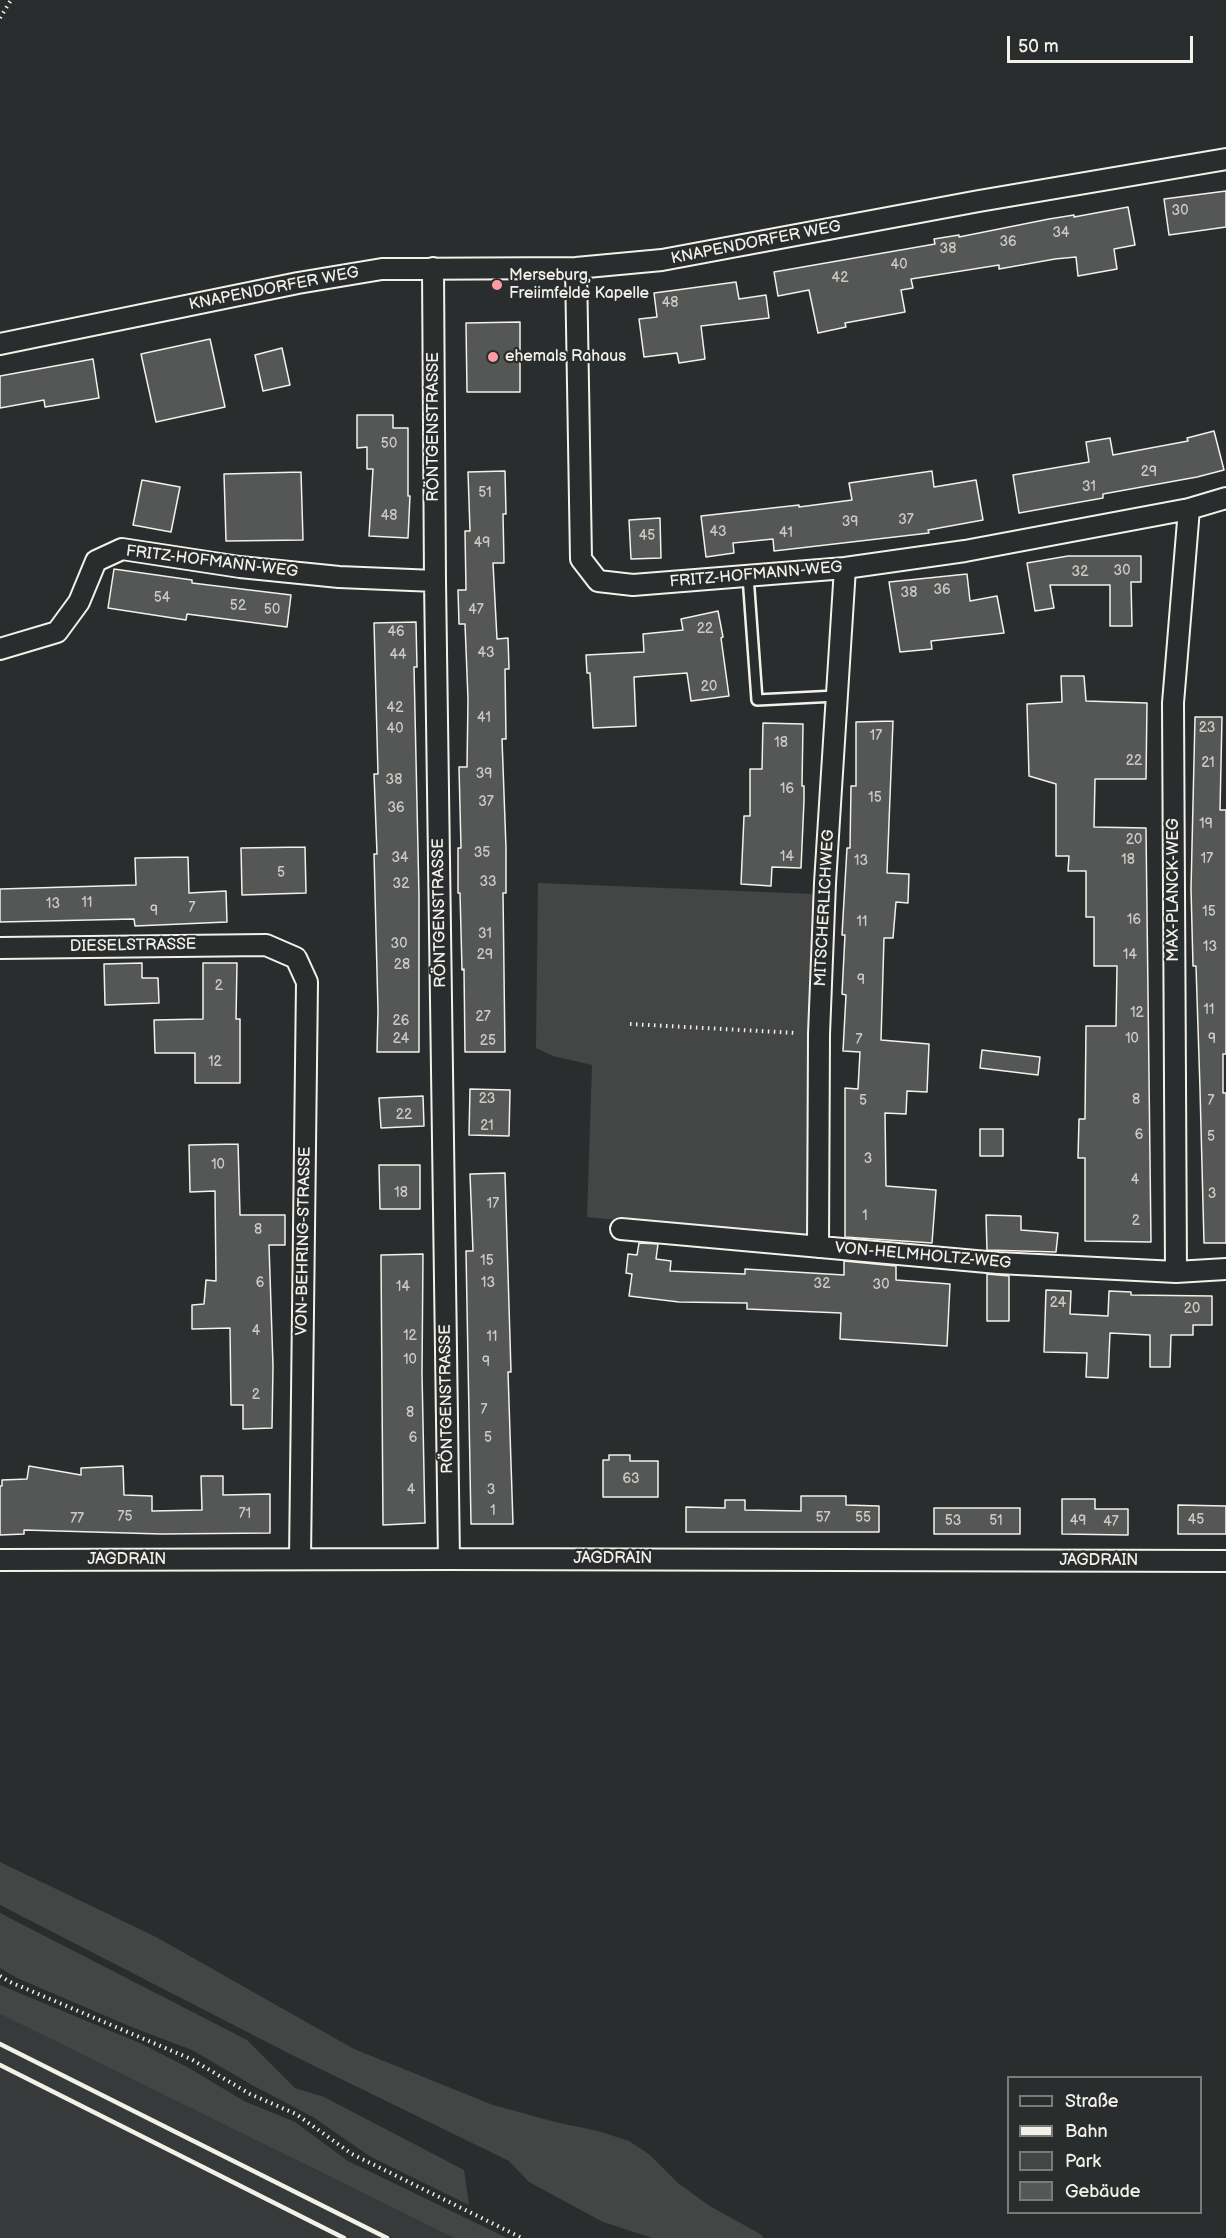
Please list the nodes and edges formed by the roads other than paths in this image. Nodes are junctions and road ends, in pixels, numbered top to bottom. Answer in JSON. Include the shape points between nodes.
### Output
{"nodes":[{"id":1,"x":1226,"y":159,"type":"edge"},
{"id":2,"x":433,"y":268,"type":"junction"},
{"id":3,"x":576,"y":268,"type":"junction"},
{"id":4,"x":0,"y":344,"type":"edge"},
{"id":5,"x":1226,"y":498,"type":"edge"},
{"id":6,"x":1189,"y":509,"type":"junction"},
{"id":7,"x":845,"y":568,"type":"junction"},
{"id":8,"x":748,"y":576,"type":"junction"},
{"id":9,"x":435,"y":581,"type":"junction"},
{"id":10,"x":0,"y":649,"type":"edge"},
{"id":11,"x":836,"y":696,"type":"junction"},
{"id":12,"x":266,"y":945,"type":"joint"},
{"id":13,"x":0,"y":948,"type":"edge"},
{"id":14,"x":621,"y":1229,"type":"dead end"},
{"id":15,"x":818,"y":1247,"type":"junction"},
{"id":16,"x":1226,"y":1269,"type":"edge"},
{"id":17,"x":1176,"y":1272,"type":"junction"},
{"id":18,"x":300,"y":1559,"type":"junction"},
{"id":19,"x":449,"y":1559,"type":"junction"},
{"id":20,"x":0,"y":1560,"type":"edge"},
{"id":21,"x":1226,"y":1561,"type":"edge"}],
"edges":[{"from":1,"to":3,"type":"street","name":"KNAPENDORFER WEG","via":[[662,260]]},
{"from":2,"to":3,"type":"street","name":"KNAPENDORFER WEG"},
{"from":2,"to":4,"type":"street","name":"KNAPENDORFER WEG","via":[[381,269],[298,283]]},
{"from":2,"to":9,"type":"street","name":"RÖNTGENSTRASSE"},
{"from":3,"to":8,"type":"street","name":"FRITZ-HOFMANN-WEG","via":[[582,559],[598,581],[633,585]]},
{"from":5,"to":6,"type":"street","name":"FRITZ-HOFMANN-WEG"},
{"from":6,"to":7,"type":"street","name":"FRITZ-HOFMANN-WEG","via":[[965,551]]},
{"from":6,"to":17,"type":"street","name":"MAX-PLANCK-WEG","via":[[1173,703]]},
{"from":7,"to":8,"type":"street","name":"FRITZ-HOFMANN-WEG"},
{"from":7,"to":11,"type":"street","name":"MITSCHERLICHWEG"},
{"from":8,"to":11,"type":"lane","via":[[757,700]]},
{"from":9,"to":10,"type":"street","name":"FRITZ-HOFMANN-WEG","via":[[240,567],[122,549],[96,561],[79,602],[57,632]]},
{"from":9,"to":19,"type":"street","name":"RÖNTGENSTRASSE"},
{"from":11,"to":15,"type":"street","name":"MITSCHERLICHWEG","via":[[819,1034]]},
{"from":12,"to":13,"type":"street","name":"DIESELSTRASSE"},
{"from":12,"to":18,"type":"street","name":"VON-BEHRING-STRASSE","via":[[296,958],[307,982]]},
{"from":14,"to":15,"type":"street","name":"VON-HELMHOLTZ-WEG"},
{"from":15,"to":17,"type":"street","name":"VON-HELMHOLTZ-WEG","via":[[998,1263]]},
{"from":16,"to":17,"type":"street","name":"VON-HELMHOLTZ-WEG"},
{"from":18,"to":19,"type":"street","name":"JAGDRAIN"},
{"from":18,"to":20,"type":"street","name":"JAGDRAIN"},
{"from":19,"to":21,"type":"street","name":"JAGDRAIN"}]}
